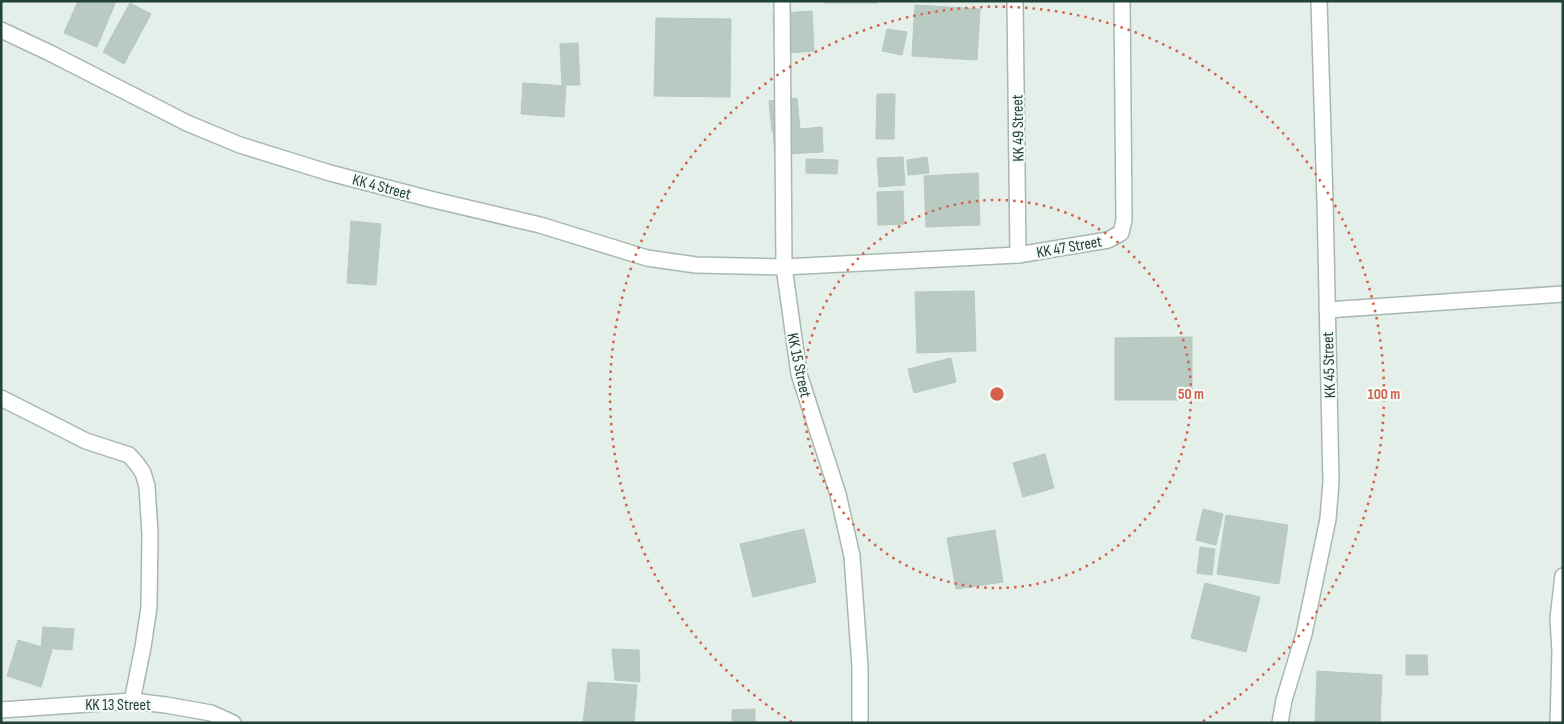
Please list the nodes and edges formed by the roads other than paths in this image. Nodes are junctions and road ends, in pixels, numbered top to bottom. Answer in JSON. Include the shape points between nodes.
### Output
{"nodes":[{"id":1,"x":782,"y":1,"type":"edge"},
{"id":2,"x":1015,"y":1,"type":"edge"},
{"id":3,"x":1122,"y":1,"type":"edge"},
{"id":4,"x":1319,"y":1,"type":"edge"},
{"id":5,"x":1,"y":30,"type":"edge"},
{"id":6,"x":1018,"y":255,"type":"junction"},
{"id":7,"x":784,"y":267,"type":"junction"},
{"id":8,"x":1563,"y":294,"type":"edge"},
{"id":9,"x":1327,"y":310,"type":"junction"},
{"id":10,"x":1,"y":398,"type":"edge"},
{"id":11,"x":1563,"y":576,"type":"edge"},
{"id":12,"x":132,"y":701,"type":"junction"},
{"id":13,"x":1,"y":710,"type":"edge"},
{"id":14,"x":233,"y":723,"type":"edge"},
{"id":15,"x":860,"y":723,"type":"edge"},
{"id":16,"x":1280,"y":723,"type":"edge"},
{"id":17,"x":1558,"y":723,"type":"edge"}],
"edges":[{"from":1,"to":7,"type":"street","name":"KK 15 Street"},
{"from":2,"to":6,"type":"street","name":"KK 49 Street"},
{"from":3,"to":6,"type":"street","name":"KK 47 Street","via":[[1124,220],[1121,233],[1108,240]]},
{"from":4,"to":9,"type":"street","name":"KK 45 Street"},
{"from":5,"to":7,"type":"street","name":"KK 4 Street","via":[[187,123],[240,145],[330,173],[540,225],[646,258],[696,265]]},
{"from":6,"to":7,"type":"street","name":"KK 47 Street"},
{"from":7,"to":15,"type":"street","name":"KK 15 Street","via":[[799,374],[838,494],[852,556],[860,667]]},
{"from":8,"to":9,"type":"street"},
{"from":9,"to":16,"type":"street","name":"KK 45 Street","via":[[1331,482],[1328,520],[1304,634]]},
{"from":10,"to":12,"type":"street","via":[[86,441],[129,455],[143,474],[147,486],[150,534],[149,607]]},
{"from":11,"to":17,"type":"street","via":[[1558,618]]},
{"from":12,"to":13,"type":"street","name":"KK 13 Street"},
{"from":12,"to":14,"type":"street","name":"KK 13 Street","via":[[211,713]]}]}
